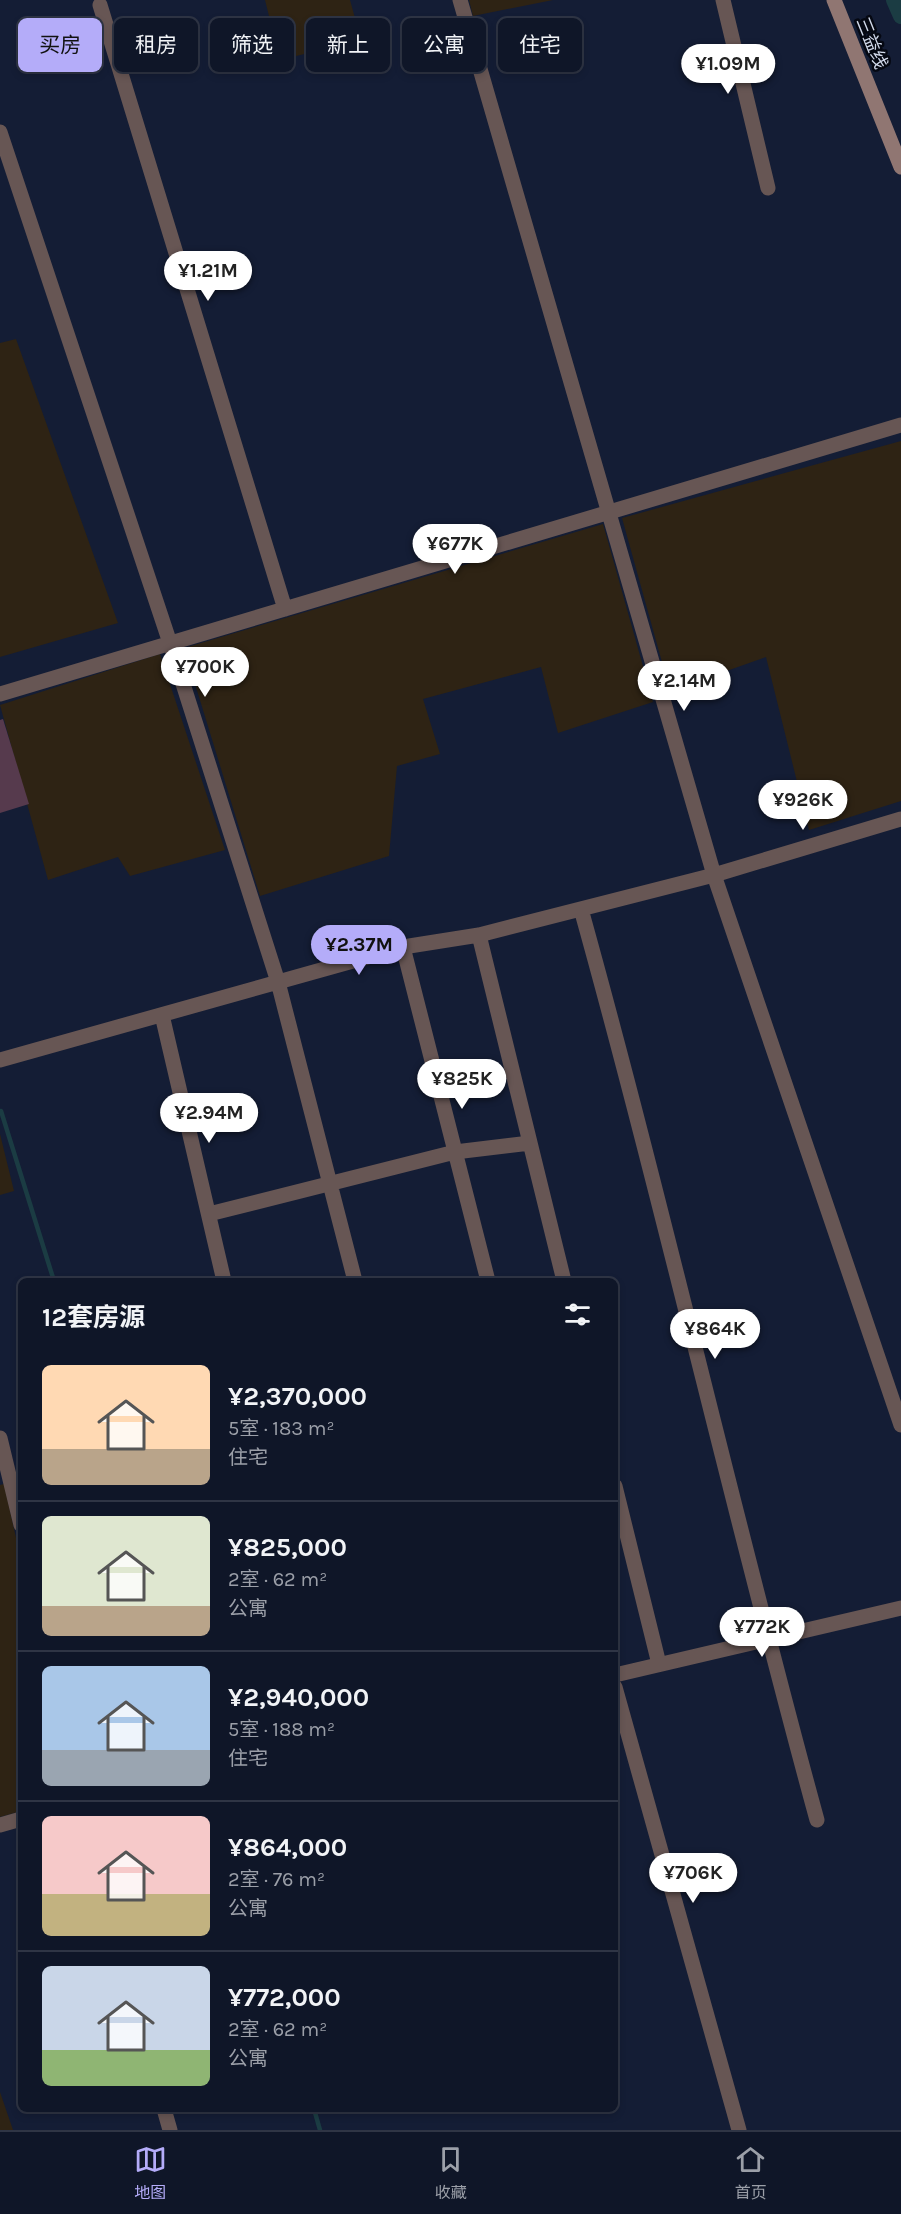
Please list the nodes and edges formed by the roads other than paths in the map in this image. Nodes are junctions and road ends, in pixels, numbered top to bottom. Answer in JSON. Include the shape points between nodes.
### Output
{"nodes":[{"id":1,"x":460,"y":0,"type":"edge"},
{"id":2,"x":723,"y":0,"type":"edge"},
{"id":3,"x":834,"y":0,"type":"edge"},
{"id":4,"x":100,"y":5,"type":"dead end"},
{"id":5,"x":0,"y":132,"type":"edge"},
{"id":6,"x":901,"y":167,"type":"edge"},
{"id":7,"x":768,"y":188,"type":"dead end"},
{"id":8,"x":901,"y":425,"type":"edge"},
{"id":9,"x":609,"y":513,"type":"junction"},
{"id":10,"x":285,"y":609,"type":"junction"},
{"id":11,"x":170,"y":643,"type":"junction"},
{"id":12,"x":0,"y":694,"type":"edge"},
{"id":13,"x":901,"y":819,"type":"edge"},
{"id":14,"x":714,"y":875,"type":"junction"},
{"id":15,"x":581,"y":909,"type":"junction"},
{"id":16,"x":479,"y":935,"type":"junction"},
{"id":17,"x":403,"y":946,"type":"junction"},
{"id":18,"x":278,"y":982,"type":"junction"},
{"id":19,"x":162,"y":1015,"type":"junction"},
{"id":20,"x":0,"y":1060,"type":"edge"},
{"id":21,"x":530,"y":1143,"type":"junction"},
{"id":22,"x":455,"y":1152,"type":"junction"},
{"id":23,"x":330,"y":1183,"type":"junction"},
{"id":24,"x":209,"y":1214,"type":"junction"},
{"id":25,"x":223,"y":1278,"type":"edge"},
{"id":26,"x":354,"y":1278,"type":"edge"},
{"id":27,"x":487,"y":1278,"type":"edge"},
{"id":28,"x":563,"y":1278,"type":"edge"},
{"id":29,"x":901,"y":1425,"type":"edge"},
{"id":30,"x":0,"y":1438,"type":"edge"},
{"id":31,"x":618,"y":1498,"type":"edge"},
{"id":32,"x":18,"y":1513,"type":"edge"},
{"id":33,"x":901,"y":1608,"type":"edge"},
{"id":34,"x":767,"y":1640,"type":"junction"},
{"id":35,"x":659,"y":1664,"type":"junction"},
{"id":36,"x":618,"y":1674,"type":"edge"},
{"id":37,"x":618,"y":1698,"type":"edge"},
{"id":38,"x":18,"y":1820,"type":"edge"},
{"id":39,"x":817,"y":1820,"type":"dead end"},
{"id":40,"x":0,"y":1825,"type":"edge"},
{"id":41,"x":165,"y":2112,"type":"edge"},
{"id":42,"x":170,"y":2130,"type":"edge"},
{"id":43,"x":739,"y":2130,"type":"edge"}],
"edges":[{"from":1,"to":9,"type":"street"},
{"from":2,"to":7,"type":"street"},
{"from":3,"to":6,"type":"main road","name":"三益线"},
{"from":4,"to":10,"type":"street"},
{"from":5,"to":11,"type":"street"},
{"from":8,"to":9,"type":"street"},
{"from":9,"to":10,"type":"street"},
{"from":9,"to":14,"type":"street"},
{"from":10,"to":11,"type":"street"},
{"from":11,"to":12,"type":"street"},
{"from":11,"to":18,"type":"street"},
{"from":13,"to":14,"type":"street"},
{"from":14,"to":15,"type":"street"},
{"from":14,"to":29,"type":"street"},
{"from":15,"to":16,"type":"street"},
{"from":15,"to":34,"type":"street","via":[[633,1098]]},
{"from":16,"to":17,"type":"street"},
{"from":16,"to":21,"type":"street"},
{"from":17,"to":18,"type":"street"},
{"from":17,"to":22,"type":"street"},
{"from":18,"to":19,"type":"street"},
{"from":18,"to":23,"type":"street"},
{"from":19,"to":20,"type":"street"},
{"from":19,"to":24,"type":"street"},
{"from":21,"to":22,"type":"street"},
{"from":21,"to":28,"type":"street"},
{"from":22,"to":23,"type":"street"},
{"from":22,"to":27,"type":"street"},
{"from":23,"to":24,"type":"street"},
{"from":23,"to":26,"type":"street"},
{"from":24,"to":25,"type":"street"},
{"from":30,"to":32,"type":"street"},
{"from":31,"to":35,"type":"street"},
{"from":33,"to":34,"type":"street"},
{"from":34,"to":35,"type":"street"},
{"from":34,"to":39,"type":"street"},
{"from":35,"to":36,"type":"street"},
{"from":37,"to":43,"type":"street"},
{"from":38,"to":40,"type":"street"},
{"from":41,"to":42,"type":"street"}]}
